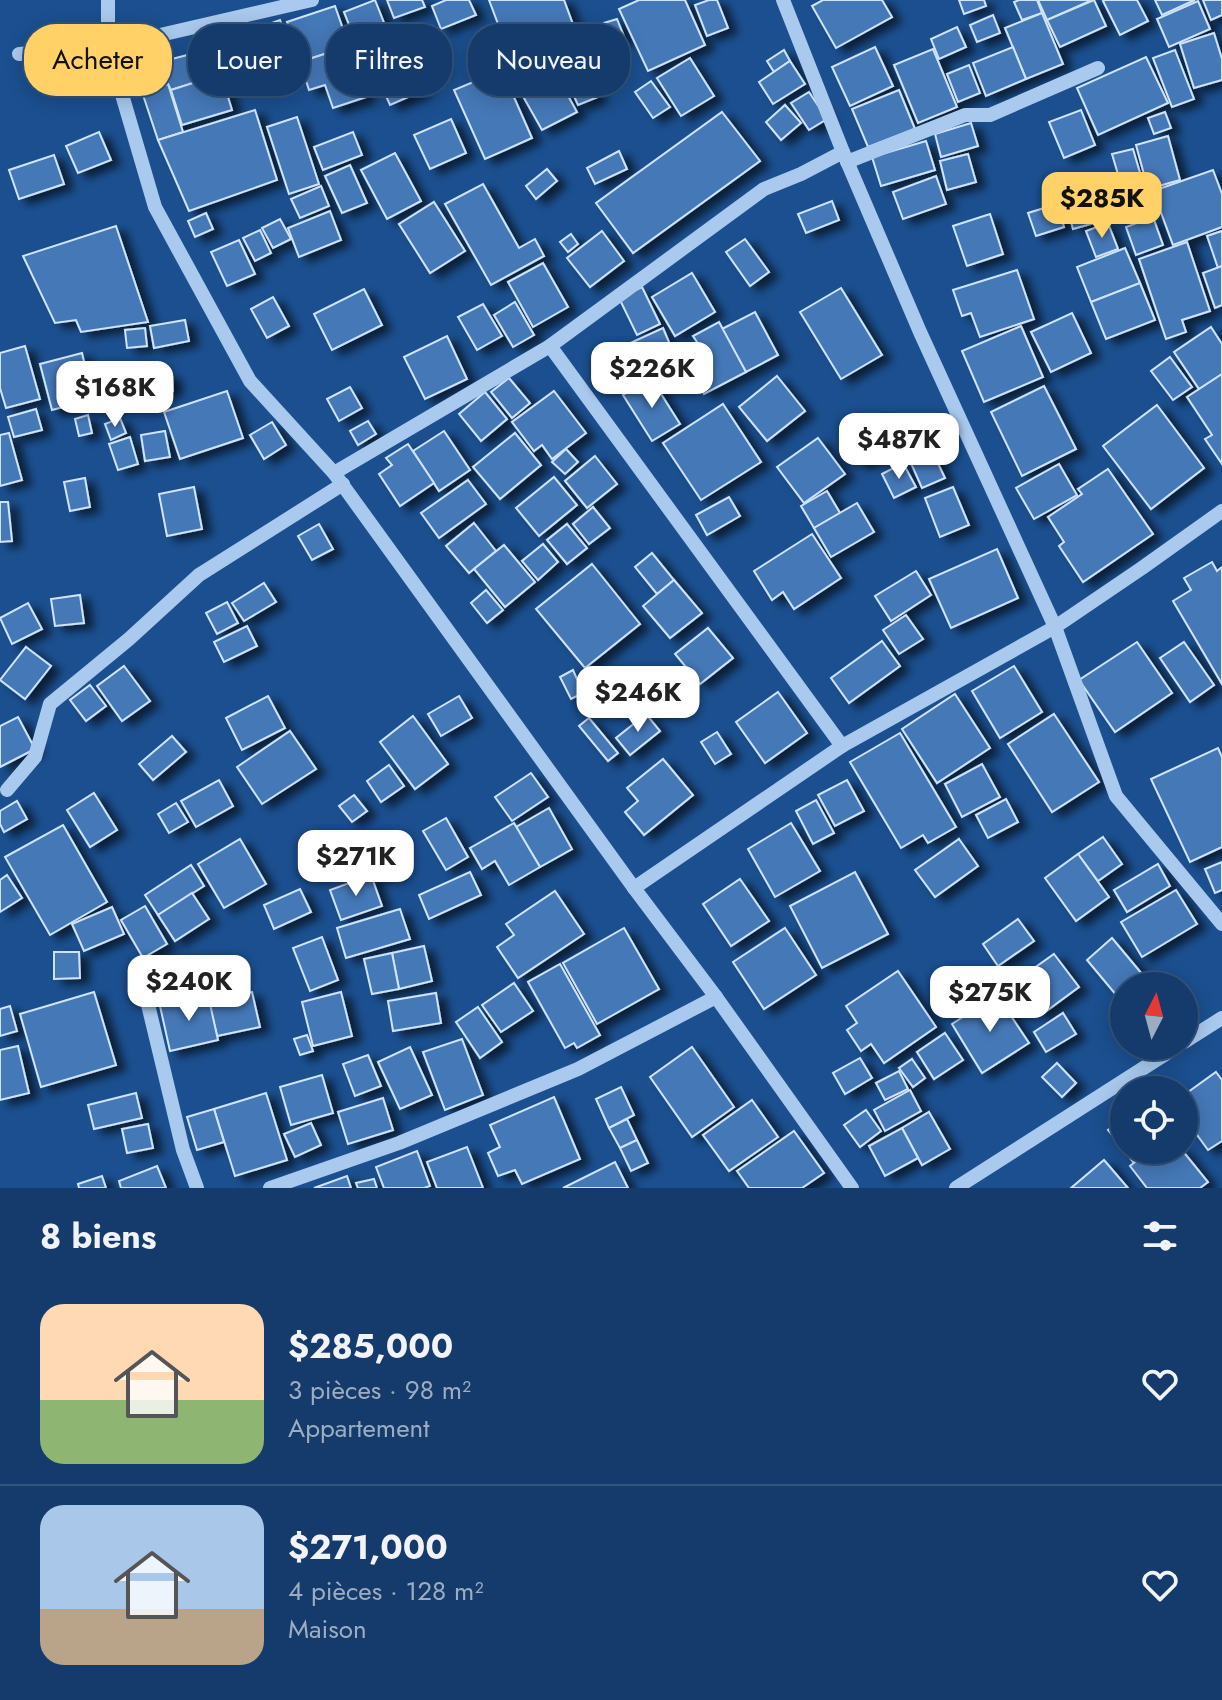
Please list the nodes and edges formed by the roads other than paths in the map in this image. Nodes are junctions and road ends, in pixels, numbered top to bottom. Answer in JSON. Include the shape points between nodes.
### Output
{"nodes":[{"id":1,"x":108,"y":0,"type":"edge"},
{"id":2,"x":312,"y":0,"type":"edge"},
{"id":3,"x":783,"y":0,"type":"edge"},
{"id":4,"x":108,"y":24,"type":"edge"},
{"id":5,"x":172,"y":32,"type":"edge"},
{"id":6,"x":19,"y":54,"type":"dead end"},
{"id":7,"x":24,"y":54,"type":"edge"},
{"id":8,"x":1098,"y":68,"type":"dead end"},
{"id":9,"x":122,"y":96,"type":"edge"},
{"id":10,"x":845,"y":157,"type":"junction"},
{"id":11,"x":550,"y":346,"type":"junction"},
{"id":12,"x":338,"y":478,"type":"junction"},
{"id":13,"x":1222,"y":511,"type":"edge"},
{"id":14,"x":1055,"y":627,"type":"junction"},
{"id":15,"x":842,"y":746,"type":"junction"},
{"id":16,"x":7,"y":790,"type":"dead end"},
{"id":17,"x":634,"y":888,"type":"junction"},
{"id":18,"x":1222,"y":924,"type":"edge"},
{"id":19,"x":144,"y":988,"type":"dead end"},
{"id":20,"x":716,"y":997,"type":"junction"},
{"id":21,"x":1222,"y":1018,"type":"edge"},
{"id":22,"x":1198,"y":1033,"type":"edge"},
{"id":23,"x":1156,"y":1060,"type":"edge"},
{"id":24,"x":197,"y":1188,"type":"edge"},
{"id":25,"x":270,"y":1188,"type":"edge"},
{"id":26,"x":852,"y":1188,"type":"edge"},
{"id":27,"x":956,"y":1188,"type":"edge"}],
"edges":[{"from":1,"to":4,"type":"street"},
{"from":2,"to":5,"type":"street"},
{"from":3,"to":10,"type":"street"},
{"from":6,"to":7,"type":"street"},
{"from":8,"to":10,"type":"street","via":[[990,115],[965,115]]},
{"from":9,"to":12,"type":"street","via":[[155,207],[250,381]]},
{"from":10,"to":11,"type":"street","via":[[764,189]]},
{"from":10,"to":14,"type":"street"},
{"from":11,"to":12,"type":"street"},
{"from":11,"to":15,"type":"street"},
{"from":12,"to":16,"type":"street","via":[[199,575],[50,704],[35,757]]},
{"from":12,"to":17,"type":"street"},
{"from":13,"to":14,"type":"street"},
{"from":14,"to":15,"type":"street"},
{"from":14,"to":18,"type":"street","via":[[1116,796]]},
{"from":15,"to":17,"type":"street"},
{"from":17,"to":20,"type":"street"},
{"from":19,"to":24,"type":"street"},
{"from":20,"to":25,"type":"street","via":[[578,1069],[399,1143]]},
{"from":20,"to":26,"type":"street"},
{"from":21,"to":22,"type":"street"},
{"from":23,"to":27,"type":"street"}]}
